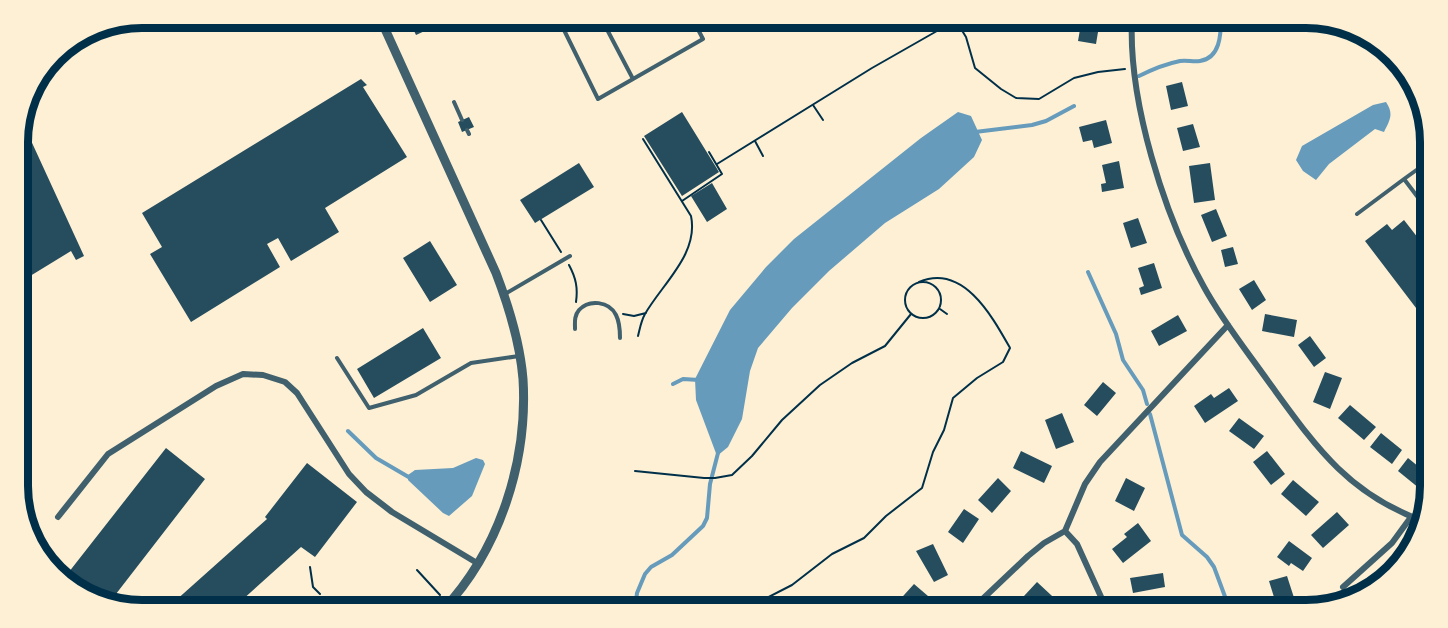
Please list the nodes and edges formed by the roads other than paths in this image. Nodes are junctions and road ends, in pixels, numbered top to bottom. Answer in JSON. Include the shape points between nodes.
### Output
{"nodes":[{"id":1,"x":1132,"y":28,"type":"edge"},
{"id":2,"x":385,"y":29,"type":"edge"},
{"id":3,"x":567,"y":29,"type":"edge"},
{"id":4,"x":607,"y":29,"type":"edge"},
{"id":5,"x":698,"y":29,"type":"edge"},
{"id":6,"x":633,"y":79,"type":"junction"},
{"id":7,"x":454,"y":102,"type":"dead end"},
{"id":8,"x":462,"y":120,"type":"dead end"},
{"id":9,"x":1420,"y":167,"type":"edge"},
{"id":10,"x":1404,"y":179,"type":"junction"},
{"id":11,"x":1420,"y":200,"type":"edge"},
{"id":12,"x":1357,"y":214,"type":"dead end"},
{"id":13,"x":570,"y":256,"type":"dead end"},
{"id":14,"x":504,"y":294,"type":"junction"},
{"id":15,"x":1228,"y":325,"type":"junction"},
{"id":16,"x":574,"y":329,"type":"dead end"},
{"id":17,"x":620,"y":339,"type":"dead end"},
{"id":18,"x":520,"y":356,"type":"junction"},
{"id":19,"x":337,"y":358,"type":"dead end"},
{"id":20,"x":58,"y":517,"type":"dead end"},
{"id":21,"x":1411,"y":517,"type":"junction"},
{"id":22,"x":1415,"y":518,"type":"edge"},
{"id":23,"x":1065,"y":531,"type":"junction"},
{"id":24,"x":477,"y":563,"type":"junction"},
{"id":25,"x":1343,"y":587,"type":"dead end"},
{"id":26,"x":982,"y":599,"type":"edge"},
{"id":27,"x":1102,"y":599,"type":"edge"},
{"id":28,"x":451,"y":600,"type":"edge"}],
"edges":[{"from":1,"to":15,"type":"street","via":[[1134,68],[1145,130],[1168,207],[1205,289]]},
{"from":2,"to":14,"type":"street"},
{"from":3,"to":6,"type":"lane","via":[[598,99]]},
{"from":4,"to":6,"type":"lane"},
{"from":5,"to":6,"type":"lane","via":[[703,39]]},
{"from":7,"to":8,"type":"lane"},
{"from":9,"to":10,"type":"lane"},
{"from":10,"to":11,"type":"lane"},
{"from":10,"to":12,"type":"lane"},
{"from":13,"to":14,"type":"lane"},
{"from":14,"to":18,"type":"street"},
{"from":15,"to":21,"type":"street","via":[[1331,463],[1370,495]]},
{"from":15,"to":23,"type":"street","via":[[1100,462],[1085,484]]},
{"from":16,"to":17,"type":"lane","via":[[579,310],[598,303],[616,314]]},
{"from":18,"to":19,"type":"lane","via":[[471,363],[416,395],[369,408]]},
{"from":18,"to":24,"type":"street","via":[[524,411],[516,470],[499,521]]},
{"from":20,"to":24,"type":"street","via":[[108,454],[234,376],[253,374],[285,382],[297,393],[349,474],[379,504]]},
{"from":21,"to":22,"type":"street"},
{"from":21,"to":25,"type":"street","via":[[1392,543]]},
{"from":23,"to":26,"type":"street","via":[[1028,556]]},
{"from":23,"to":27,"type":"street","via":[[1077,544]]},
{"from":24,"to":28,"type":"street"}]}
